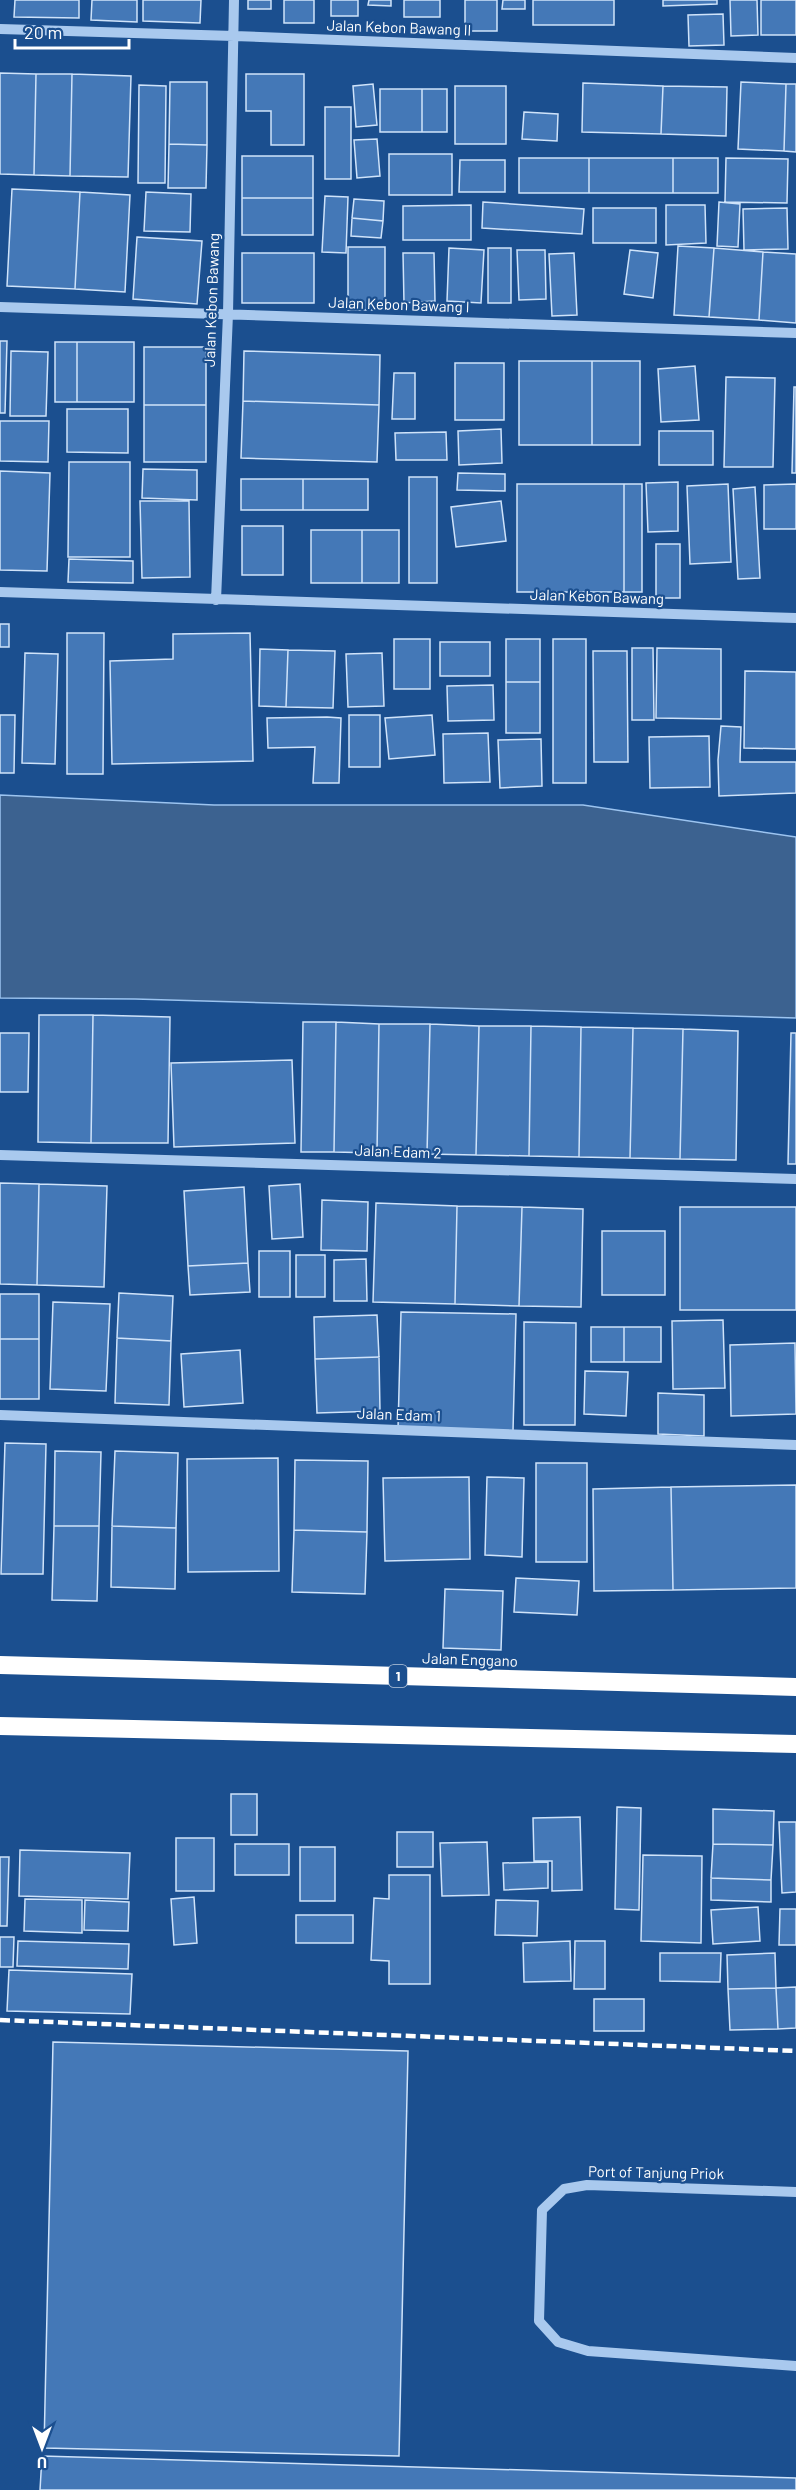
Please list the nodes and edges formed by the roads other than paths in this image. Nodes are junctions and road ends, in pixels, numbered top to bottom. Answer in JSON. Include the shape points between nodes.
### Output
{"nodes":[{"id":1,"x":234,"y":0,"type":"edge"},
{"id":2,"x":0,"y":29,"type":"edge"},
{"id":3,"x":234,"y":36,"type":"junction"},
{"id":4,"x":796,"y":58,"type":"edge"},
{"id":5,"x":0,"y":308,"type":"edge"},
{"id":6,"x":228,"y":314,"type":"junction"},
{"id":7,"x":796,"y":333,"type":"edge"},
{"id":8,"x":0,"y":592,"type":"edge"},
{"id":9,"x":216,"y":600,"type":"junction"},
{"id":10,"x":796,"y":618,"type":"edge"},
{"id":11,"x":0,"y":1155,"type":"edge"},
{"id":12,"x":796,"y":1179,"type":"edge"},
{"id":13,"x":0,"y":1415,"type":"edge"},
{"id":14,"x":796,"y":1445,"type":"edge"},
{"id":15,"x":0,"y":1665,"type":"edge"},
{"id":16,"x":796,"y":1687,"type":"edge"},
{"id":17,"x":0,"y":1726,"type":"edge"},
{"id":18,"x":796,"y":1744,"type":"edge"},
{"id":19,"x":796,"y":2192,"type":"edge"},
{"id":20,"x":796,"y":2366,"type":"edge"}],
"edges":[{"from":1,"to":3,"type":"street","name":"Jalan Kebon Bawang"},
{"from":2,"to":3,"type":"street","name":"Jalan Kebon Bawang II"},
{"from":3,"to":4,"type":"street","name":"Jalan Kebon Bawang II"},
{"from":3,"to":6,"type":"street","name":"Jalan Kebon Bawang"},
{"from":5,"to":6,"type":"street","name":"Jalan Kebon Bawang I"},
{"from":6,"to":7,"type":"street","name":"Jalan Kebon Bawang I"},
{"from":6,"to":9,"type":"street","name":"Jalan Kebon Bawang"},
{"from":8,"to":9,"type":"street","name":"Jalan Kebon Bawang"},
{"from":9,"to":10,"type":"street","name":"Jalan Kebon Bawang"},
{"from":11,"to":12,"type":"street","name":"Jalan Edam 2"},
{"from":13,"to":14,"type":"street","name":"Jalan Edam 1"},
{"from":15,"to":16,"type":"highway","name":"Jalan Enggano","number":"1"},
{"from":17,"to":18,"type":"highway"},
{"from":19,"to":20,"type":"street","name":"Port of Tanjung Priok","via":[[587,2185],[564,2189],[542,2210],[539,2321],[558,2342],[588,2352]]}]}
